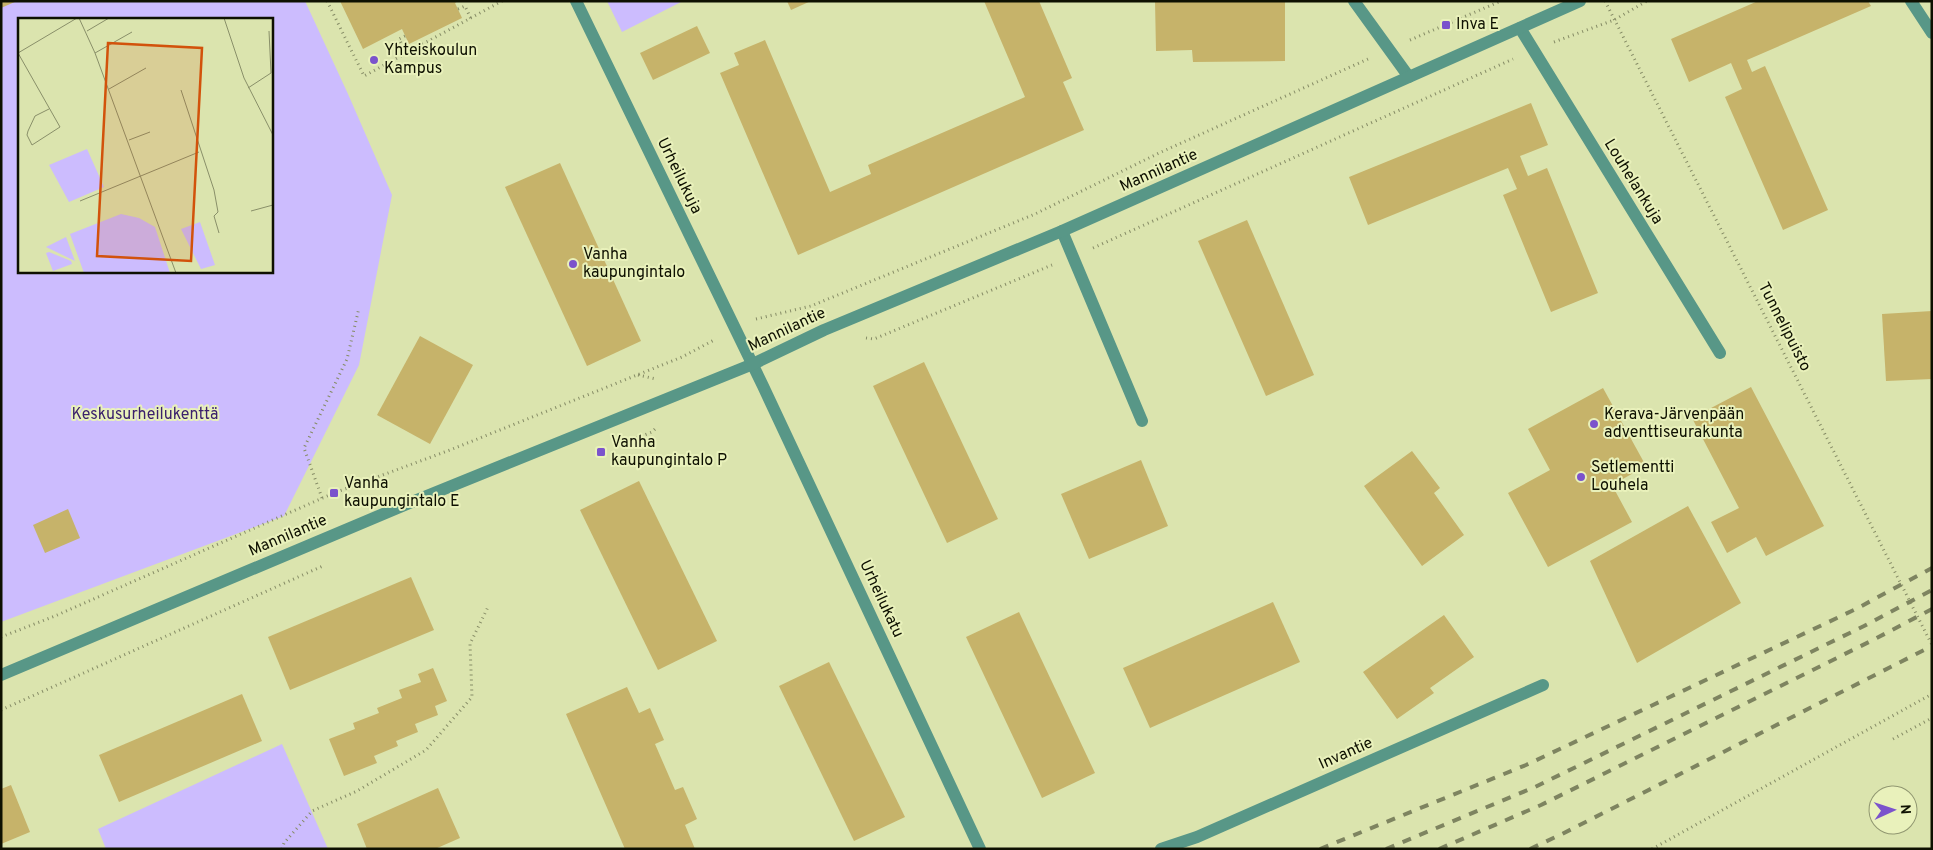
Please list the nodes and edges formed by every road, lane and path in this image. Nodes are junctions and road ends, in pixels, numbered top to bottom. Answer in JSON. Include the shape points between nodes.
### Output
{"nodes":[{"id":1,"x":327,"y":1,"type":"edge"},
{"id":2,"x":502,"y":1,"type":"edge"},
{"id":3,"x":576,"y":1,"type":"edge"},
{"id":4,"x":1354,"y":1,"type":"edge"},
{"id":5,"x":1501,"y":1,"type":"edge"},
{"id":6,"x":1580,"y":1,"type":"edge"},
{"id":7,"x":1605,"y":1,"type":"edge"},
{"id":8,"x":1647,"y":1,"type":"edge"},
{"id":9,"x":1911,"y":1,"type":"edge"},
{"id":10,"x":458,"y":9,"type":"dead end"},
{"id":11,"x":471,"y":19,"type":"junction"},
{"id":12,"x":1614,"y":20,"type":"junction"},
{"id":13,"x":1520,"y":28,"type":"junction"},
{"id":14,"x":1932,"y":33,"type":"edge"},
{"id":15,"x":406,"y":36,"type":"dead end"},
{"id":16,"x":1388,"y":50,"type":"junction"},
{"id":17,"x":1532,"y":50,"type":"junction"},
{"id":18,"x":406,"y":53,"type":"junction"},
{"id":19,"x":1409,"y":77,"type":"junction"},
{"id":20,"x":1062,"y":231,"type":"junction"},
{"id":21,"x":1073,"y":257,"type":"junction"},
{"id":22,"x":359,"y":308,"type":"dead end"},
{"id":23,"x":735,"y":329,"type":"junction"},
{"id":24,"x":874,"y":339,"type":"dead end"},
{"id":25,"x":1720,"y":353,"type":"dead end"},
{"id":26,"x":753,"y":364,"type":"junction"},
{"id":27,"x":1142,"y":421,"type":"dead end"},
{"id":28,"x":652,"y":432,"type":"dead end"},
{"id":29,"x":618,"y":445,"type":"dead end"},
{"id":30,"x":322,"y":498,"type":"junction"},
{"id":31,"x":334,"y":561,"type":"dead end"},
{"id":32,"x":488,"y":607,"type":"dead end"},
{"id":33,"x":1,"y":637,"type":"edge"},
{"id":34,"x":1932,"y":645,"type":"edge"},
{"id":35,"x":1,"y":675,"type":"edge"},
{"id":36,"x":1542,"y":685,"type":"dead end"},
{"id":37,"x":1932,"y":694,"type":"edge"},
{"id":38,"x":1,"y":710,"type":"edge"},
{"id":39,"x":1932,"y":718,"type":"edge"},
{"id":40,"x":1893,"y":739,"type":"dead end"},
{"id":41,"x":282,"y":849,"type":"edge"},
{"id":42,"x":980,"y":849,"type":"edge"},
{"id":43,"x":1161,"y":849,"type":"edge"},
{"id":44,"x":1652,"y":849,"type":"edge"}],
"edges":[{"from":1,"to":18,"type":"path","via":[[364,76]]},
{"from":2,"to":11,"type":"path"},
{"from":3,"to":23,"type":"street","name":"Urheilukuja"},
{"from":4,"to":16,"type":"street"},
{"from":5,"to":16,"type":"path"},
{"from":6,"to":13,"type":"street","name":"Mannilantie"},
{"from":7,"to":12,"type":"path","name":"Tunnelipuisto"},
{"from":8,"to":12,"type":"path"},
{"from":9,"to":14,"type":"street"},
{"from":10,"to":11,"type":"path","via":[[465,6]]},
{"from":11,"to":18,"type":"path"},
{"from":12,"to":17,"type":"path"},
{"from":12,"to":34,"type":"path","name":"Tunnelipuisto"},
{"from":13,"to":17,"type":"street","name":"Louhelankuja"},
{"from":13,"to":19,"type":"street","name":"Mannilantie"},
{"from":15,"to":18,"type":"path","via":[[399,39]]},
{"from":16,"to":19,"type":"street"},
{"from":16,"to":23,"type":"path","via":[[1159,153],[1035,214],[811,306],[760,317]]},
{"from":17,"to":21,"type":"path"},
{"from":17,"to":25,"type":"street","name":"Louhelankuja"},
{"from":19,"to":20,"type":"street","name":"Mannilantie"},
{"from":20,"to":21,"type":"street"},
{"from":20,"to":26,"type":"street","name":"Mannilantie","via":[[824,330]]},
{"from":21,"to":24,"type":"path"},
{"from":21,"to":27,"type":"street"},
{"from":22,"to":30,"type":"path","via":[[347,359],[304,448]]},
{"from":23,"to":26,"type":"street","name":"Urheilukuja"},
{"from":23,"to":30,"type":"path","via":[[682,357]]},
{"from":26,"to":35,"type":"street","name":"Mannilantie","via":[[407,504]]},
{"from":26,"to":42,"type":"street","name":"Urheilukatu"},
{"from":28,"to":29,"type":"path"},
{"from":30,"to":33,"type":"path"},
{"from":31,"to":38,"type":"path"},
{"from":32,"to":41,"type":"path","via":[[470,644],[472,697],[426,750],[357,791],[312,812]]},
{"from":36,"to":43,"type":"street","name":"Invantie","via":[[1197,837]]},
{"from":37,"to":44,"type":"path"},
{"from":39,"to":40,"type":"path"}]}
